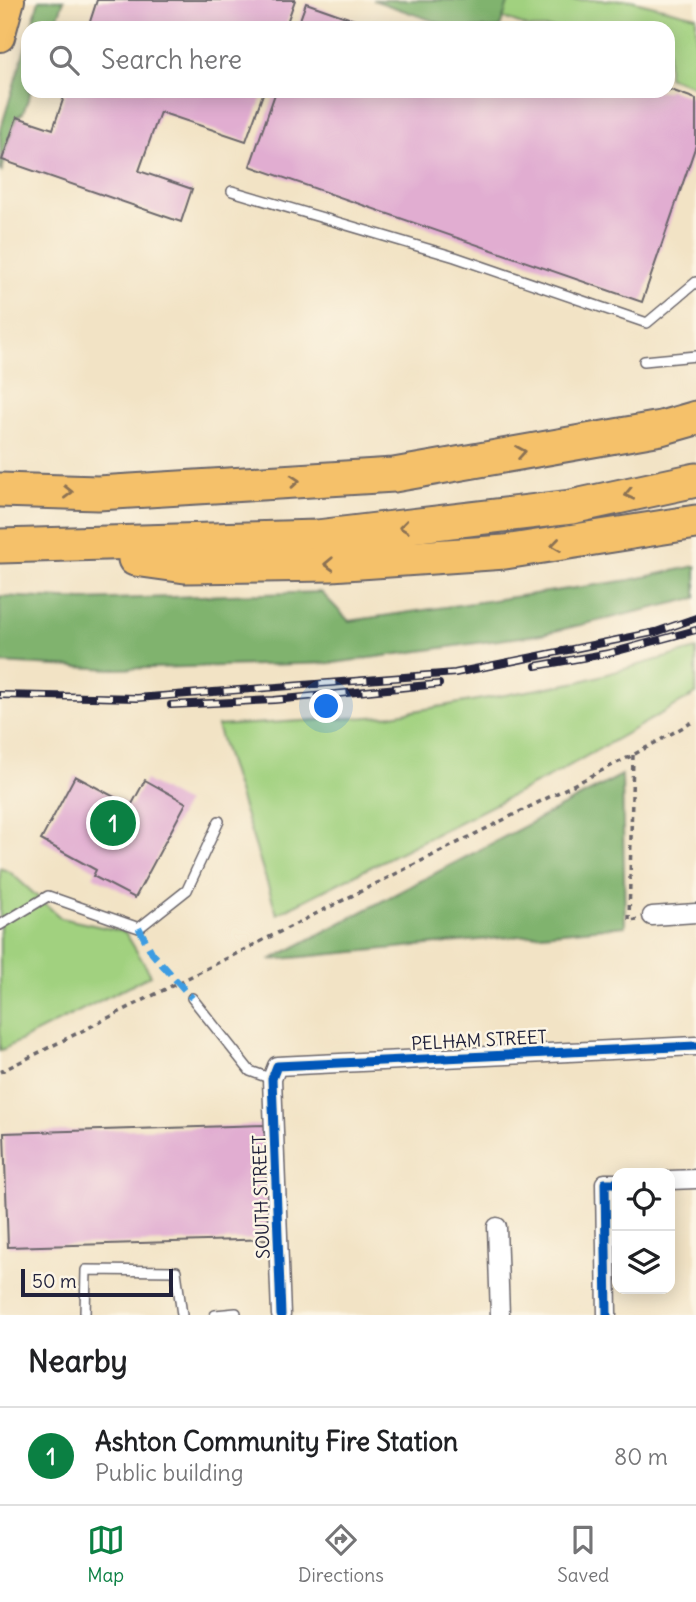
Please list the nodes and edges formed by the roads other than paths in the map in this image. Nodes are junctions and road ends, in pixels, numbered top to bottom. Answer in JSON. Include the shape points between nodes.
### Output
{"nodes":[{"id":1,"x":10,"y":0,"type":"edge"},
{"id":2,"x":0,"y":37,"type":"edge"},
{"id":3,"x":232,"y":191,"type":"dead end"},
{"id":4,"x":696,"y":282,"type":"edge"},
{"id":5,"x":696,"y":356,"type":"edge"},
{"id":6,"x":644,"y":362,"type":"dead end"},
{"id":7,"x":696,"y":418,"type":"edge"},
{"id":8,"x":696,"y":480,"type":"edge"},
{"id":9,"x":0,"y":490,"type":"edge"},
{"id":10,"x":696,"y":522,"type":"edge"},
{"id":11,"x":0,"y":546,"type":"edge"},
{"id":12,"x":48,"y":546,"type":"junction"},
{"id":13,"x":219,"y":821,"type":"dead end"},
{"id":14,"x":696,"y":912,"type":"edge"},
{"id":15,"x":652,"y":916,"type":"road end"},
{"id":16,"x":0,"y":925,"type":"edge"},
{"id":17,"x":192,"y":998,"type":"dead end"},
{"id":18,"x":696,"y":1046,"type":"edge"},
{"id":19,"x":272,"y":1079,"type":"junction"},
{"id":20,"x":696,"y":1179,"type":"edge"},
{"id":21,"x":675,"y":1180,"type":"edge"},
{"id":22,"x":612,"y":1183,"type":"edge"},
{"id":23,"x":497,"y":1227,"type":"dead end"},
{"id":24,"x":236,"y":1313,"type":"edge"},
{"id":25,"x":85,"y":1315,"type":"edge"},
{"id":26,"x":182,"y":1315,"type":"edge"},
{"id":27,"x":215,"y":1315,"type":"edge"},
{"id":28,"x":281,"y":1315,"type":"edge"},
{"id":29,"x":500,"y":1315,"type":"edge"},
{"id":30,"x":607,"y":1315,"type":"edge"}],
"edges":[{"from":1,"to":2,"type":"main road"},
{"from":3,"to":4,"type":"lane","via":[[455,257],[647,323]]},
{"from":5,"to":6,"type":"lane"},
{"from":9,"to":7,"type":"highway","one_way":true,"via":[[98,493],[394,475]]},
{"from":8,"to":12,"type":"highway","one_way":true,"via":[[571,507],[317,537]]},
{"from":10,"to":12,"type":"highway","one_way":true,"via":[[505,552],[331,564],[185,566]]},
{"from":11,"to":12,"type":"highway"},
{"from":13,"to":16,"type":"lane","via":[[187,890],[139,928],[48,896]]},
{"from":14,"to":15,"type":"street"},
{"from":17,"to":19,"type":"lane","via":[[250,1071]]},
{"from":18,"to":19,"type":"street","name":"PELHAM STREET","via":[[277,1066]]},
{"from":19,"to":28,"type":"street","name":"SOUTH STREET"},
{"from":20,"to":21,"type":"street"},
{"from":22,"to":30,"type":"street","via":[[605,1183]]},
{"from":23,"to":29,"type":"street"},
{"from":24,"to":27,"type":"lane"},
{"from":25,"to":26,"type":"lane","via":[[86,1270],[176,1271]]}]}
